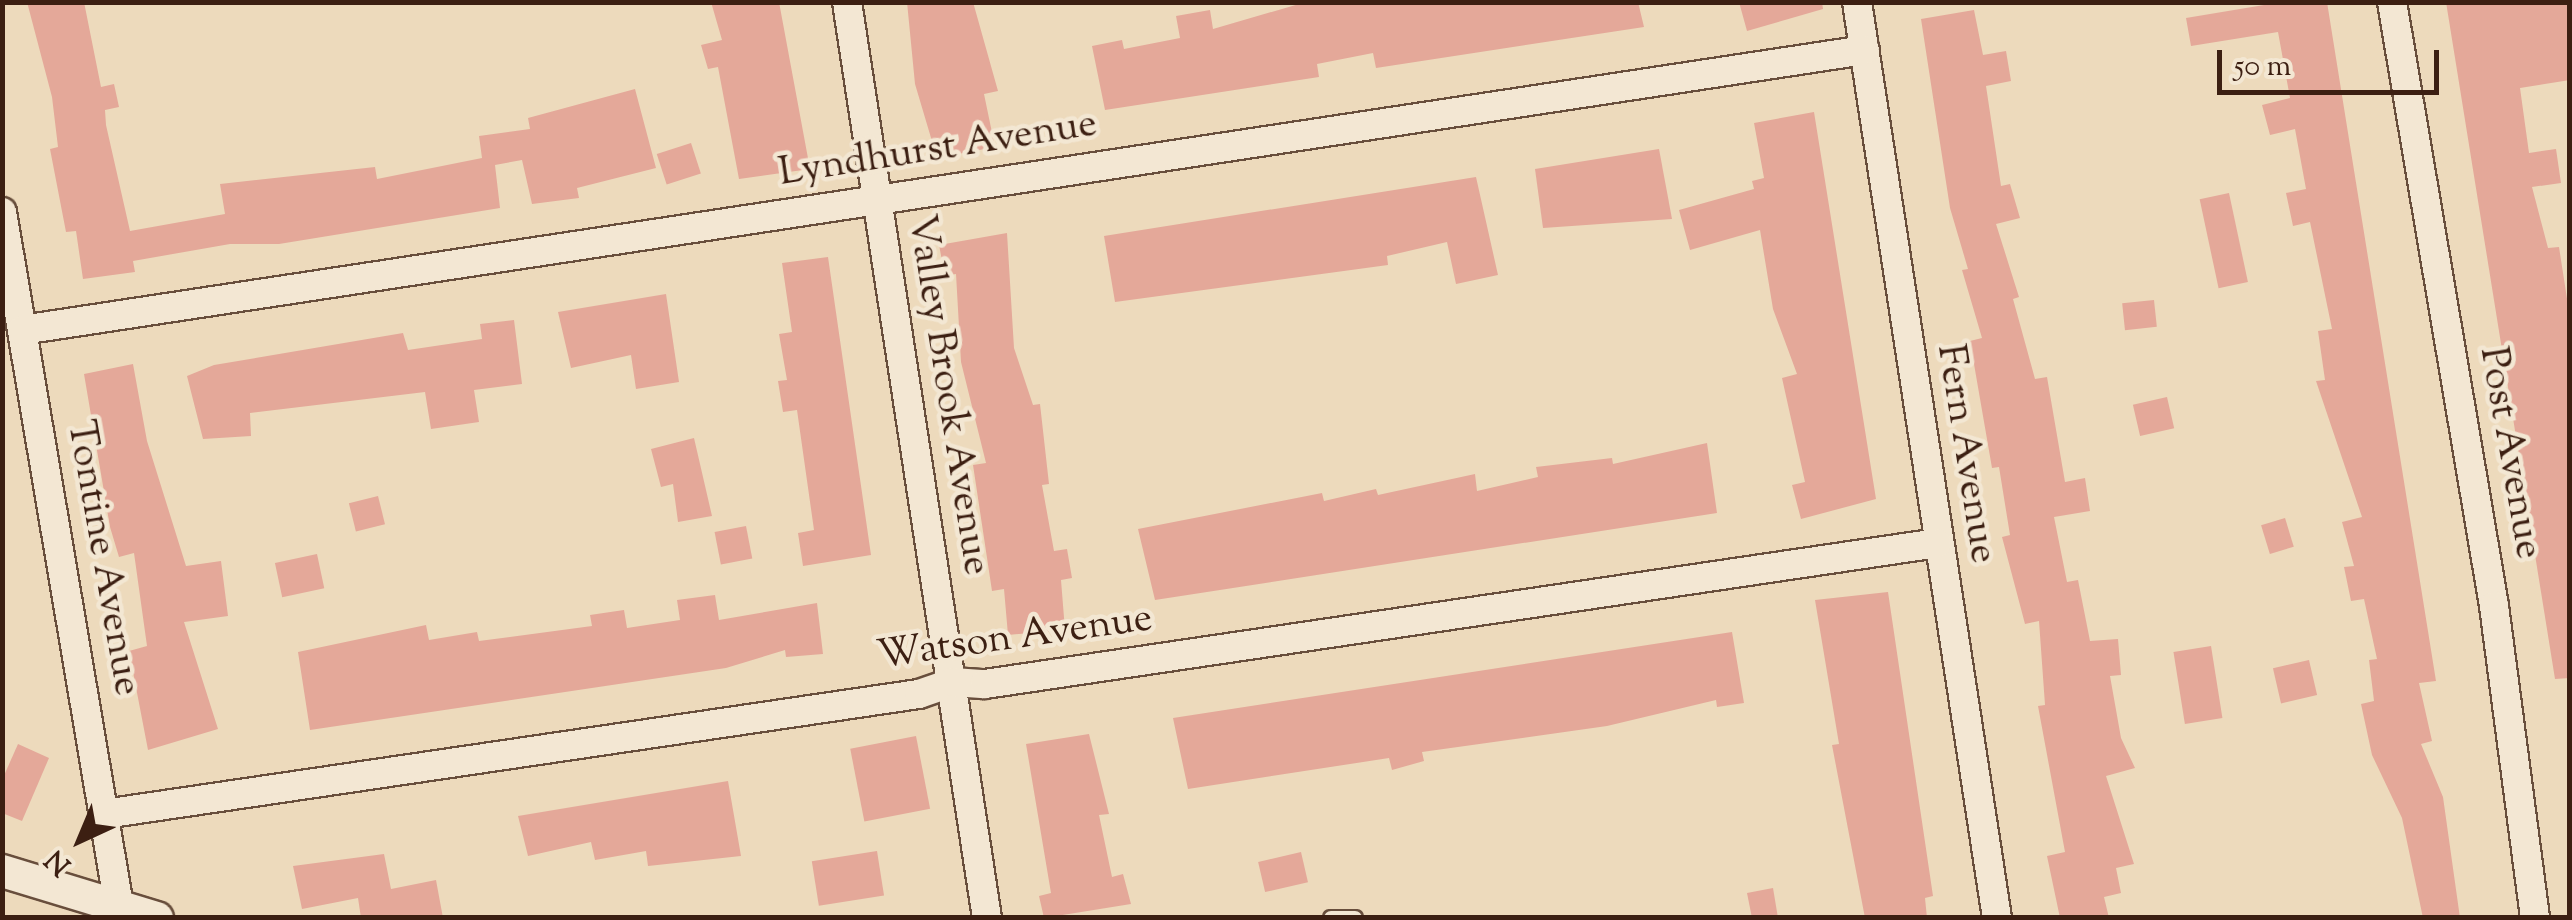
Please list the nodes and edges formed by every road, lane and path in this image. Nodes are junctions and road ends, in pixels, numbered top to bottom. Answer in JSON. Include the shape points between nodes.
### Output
{"nodes":[{"id":1,"x":847,"y":2,"type":"edge"},
{"id":2,"x":1857,"y":2,"type":"edge"},
{"id":3,"x":2392,"y":2,"type":"edge"},
{"id":4,"x":1865,"y":50,"type":"junction"},
{"id":5,"x":876,"y":200,"type":"junction"},
{"id":6,"x":2,"y":212,"type":"edge"},
{"id":7,"x":22,"y":330,"type":"junction"},
{"id":8,"x":1938,"y":543,"type":"junction"},
{"id":9,"x":953,"y":682,"type":"junction"},
{"id":10,"x":104,"y":814,"type":"junction"},
{"id":11,"x":2,"y":871,"type":"edge"},
{"id":12,"x":120,"y":912,"type":"edge"},
{"id":13,"x":157,"y":918,"type":"edge"},
{"id":14,"x":986,"y":918,"type":"edge"},
{"id":15,"x":1330,"y":918,"type":"edge"},
{"id":16,"x":1355,"y":918,"type":"edge"},
{"id":17,"x":1997,"y":918,"type":"edge"},
{"id":18,"x":2535,"y":918,"type":"edge"}],
"edges":[{"from":1,"to":5,"type":"street","name":"Valley Brook Avenue"},
{"from":2,"to":4,"type":"street","name":"Fern Avenue"},
{"from":3,"to":18,"type":"street","name":"Post Avenue","via":[[2494,606]]},
{"from":4,"to":5,"type":"street","name":"Lyndhurst Avenue"},
{"from":4,"to":8,"type":"street","name":"Fern Avenue"},
{"from":5,"to":7,"type":"street","name":"Lyndhurst Avenue"},
{"from":5,"to":9,"type":"street","name":"Valley Brook Avenue"},
{"from":6,"to":7,"type":"street","name":"Tontine Avenue"},
{"from":7,"to":10,"type":"street","name":"Tontine Avenue"},
{"from":8,"to":9,"type":"street","name":"Watson Avenue","via":[[984,684]]},
{"from":8,"to":17,"type":"street","name":"Fern Avenue"},
{"from":9,"to":10,"type":"street","name":"Watson Avenue","via":[[919,694]]},
{"from":9,"to":14,"type":"street","name":"Valley Brook Avenue"},
{"from":10,"to":12,"type":"street","name":"Tontine Avenue"},
{"from":11,"to":12,"type":"street"},
{"from":12,"to":13,"type":"street"},
{"from":15,"to":16,"type":"lane"}]}
